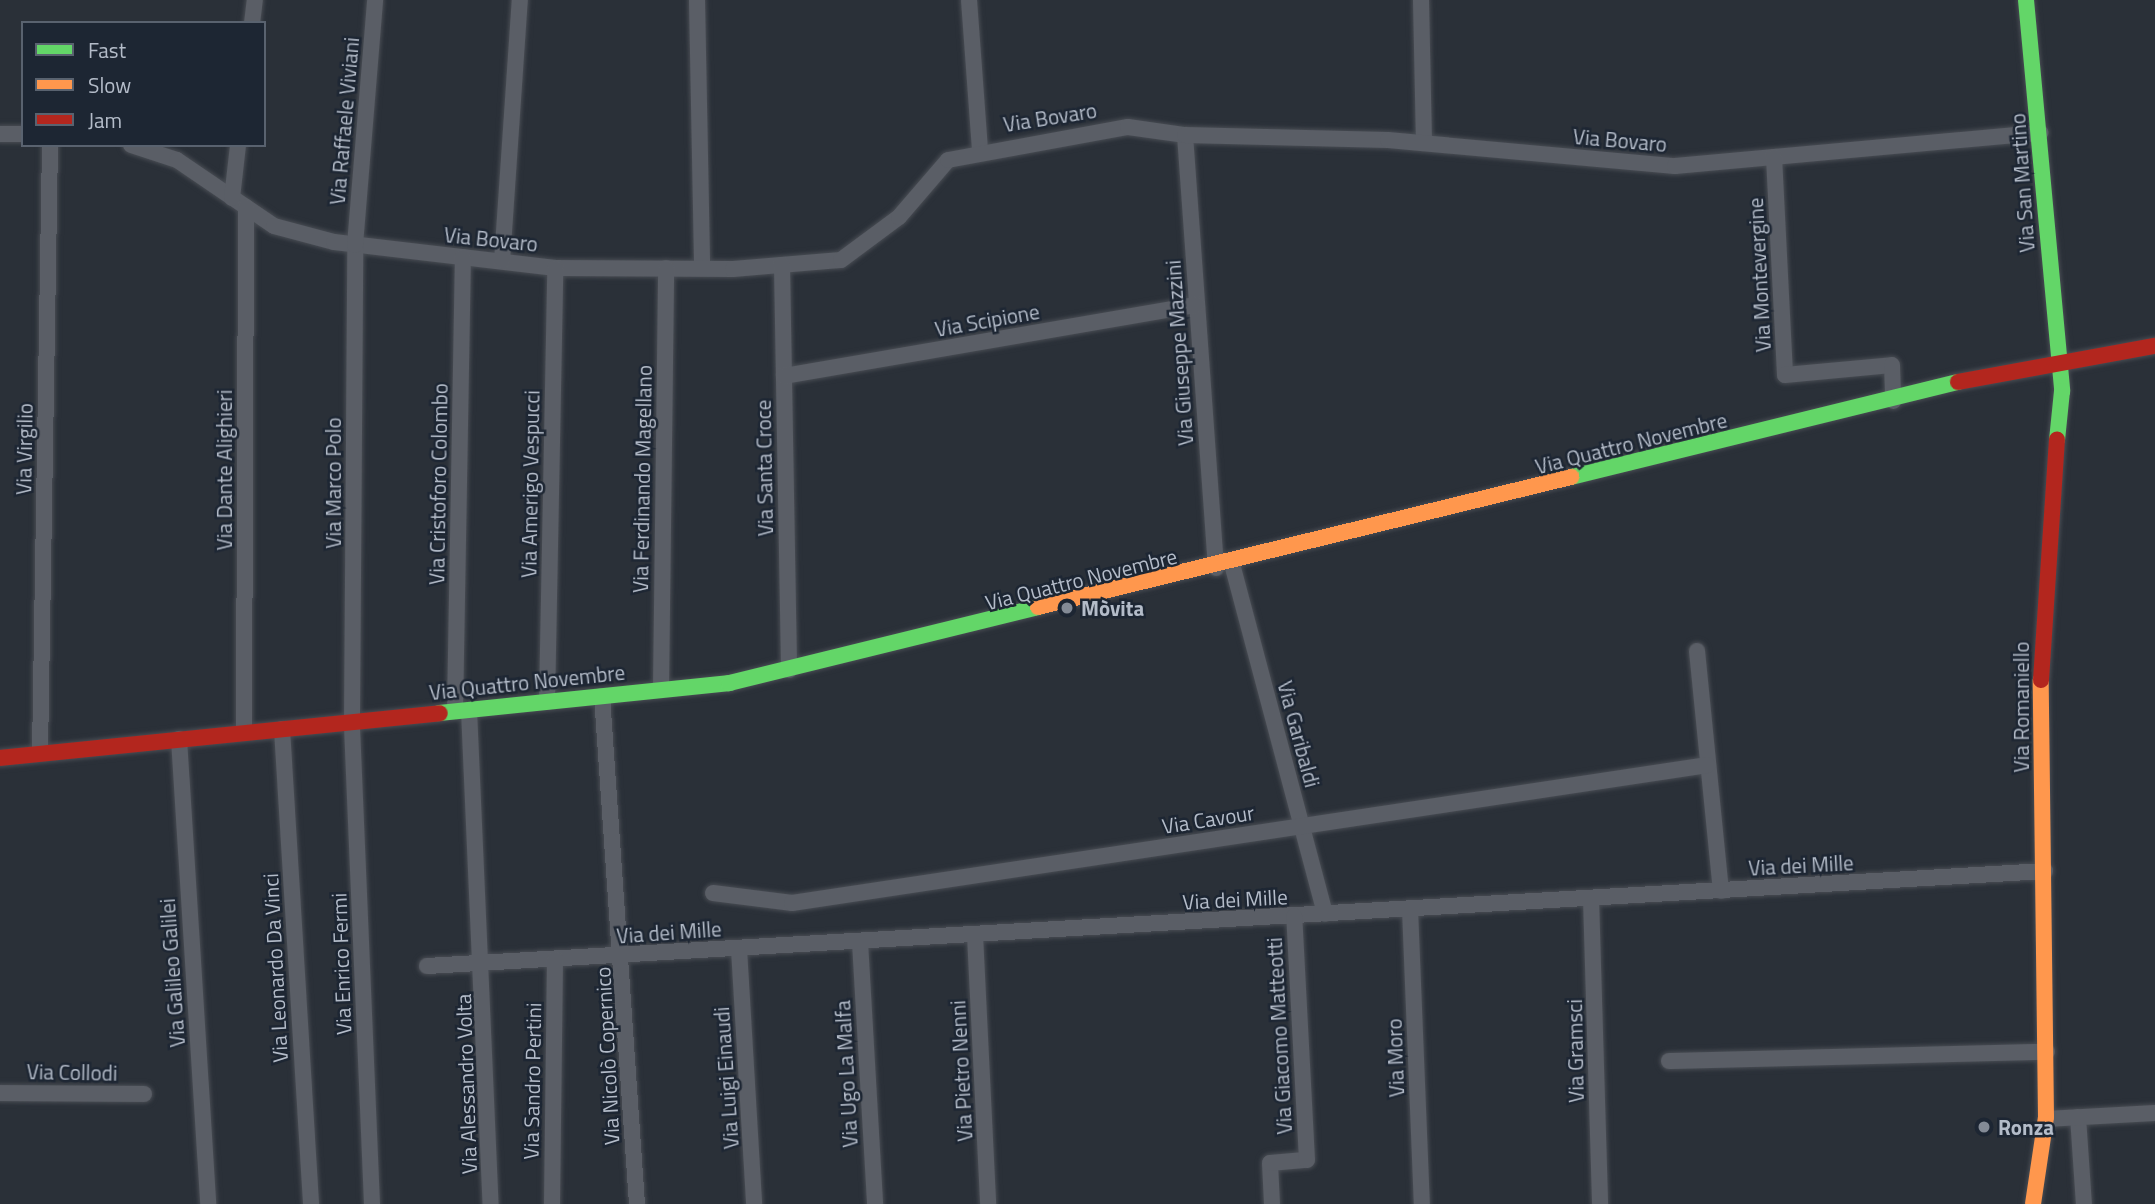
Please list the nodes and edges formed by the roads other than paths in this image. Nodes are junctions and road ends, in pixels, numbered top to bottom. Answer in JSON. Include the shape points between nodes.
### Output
{"nodes":[{"id":1,"x":255,"y":0,"type":"edge"},
{"id":2,"x":375,"y":0,"type":"edge"},
{"id":3,"x":520,"y":0,"type":"edge"},
{"id":4,"x":697,"y":0,"type":"edge"},
{"id":5,"x":969,"y":0,"type":"edge"},
{"id":6,"x":1421,"y":0,"type":"edge"},
{"id":7,"x":2026,"y":0,"type":"edge"},
{"id":8,"x":252,"y":21,"type":"edge"},
{"id":9,"x":2041,"y":133,"type":"junction"},
{"id":10,"x":0,"y":134,"type":"edge"},
{"id":11,"x":21,"y":134,"type":"edge"},
{"id":12,"x":1185,"y":135,"type":"junction"},
{"id":13,"x":1424,"y":143,"type":"junction"},
{"id":14,"x":50,"y":147,"type":"edge"},
{"id":15,"x":137,"y":147,"type":"edge"},
{"id":16,"x":239,"y":147,"type":"edge"},
{"id":17,"x":980,"y":151,"type":"junction"},
{"id":18,"x":1774,"y":157,"type":"junction"},
{"id":19,"x":239,"y":203,"type":"junction"},
{"id":20,"x":355,"y":245,"type":"junction"},
{"id":21,"x":463,"y":257,"type":"junction"},
{"id":22,"x":502,"y":261,"type":"junction"},
{"id":23,"x":782,"y":265,"type":"junction"},
{"id":24,"x":555,"y":268,"type":"junction"},
{"id":25,"x":666,"y":268,"type":"junction"},
{"id":26,"x":702,"y":268,"type":"junction"},
{"id":27,"x":1197,"y":305,"type":"junction"},
{"id":28,"x":2155,"y":346,"type":"edge"},
{"id":29,"x":2058,"y":363,"type":"junction"},
{"id":30,"x":784,"y":376,"type":"junction"},
{"id":31,"x":1893,"y":401,"type":"junction"},
{"id":32,"x":1224,"y":566,"type":"junction"},
{"id":33,"x":1696,"y":651,"type":"dead end"},
{"id":34,"x":789,"y":670,"type":"junction"},
{"id":35,"x":661,"y":690,"type":"junction"},
{"id":36,"x":602,"y":696,"type":"junction"},
{"id":37,"x":547,"y":702,"type":"junction"},
{"id":38,"x":462,"y":710,"type":"junction"},
{"id":39,"x":352,"y":721,"type":"junction"},
{"id":40,"x":282,"y":729,"type":"junction"},
{"id":41,"x":244,"y":732,"type":"junction"},
{"id":42,"x":178,"y":739,"type":"junction"},
{"id":43,"x":40,"y":754,"type":"junction"},
{"id":44,"x":0,"y":758,"type":"edge"},
{"id":45,"x":1708,"y":765,"type":"junction"},
{"id":46,"x":1301,"y":827,"type":"junction"},
{"id":47,"x":2045,"y":871,"type":"junction"},
{"id":48,"x":1721,"y":891,"type":"junction"},
{"id":49,"x":713,"y":893,"type":"dead end"},
{"id":50,"x":1591,"y":898,"type":"junction"},
{"id":51,"x":1409,"y":909,"type":"junction"},
{"id":52,"x":1325,"y":914,"type":"junction"},
{"id":53,"x":1294,"y":916,"type":"junction"},
{"id":54,"x":975,"y":935,"type":"junction"},
{"id":55,"x":860,"y":942,"type":"junction"},
{"id":56,"x":739,"y":949,"type":"junction"},
{"id":57,"x":622,"y":957,"type":"junction"},
{"id":58,"x":555,"y":959,"type":"junction"},
{"id":59,"x":483,"y":963,"type":"junction"},
{"id":60,"x":427,"y":966,"type":"dead end"},
{"id":61,"x":2047,"y":1052,"type":"junction"},
{"id":62,"x":1669,"y":1061,"type":"dead end"},
{"id":63,"x":0,"y":1093,"type":"edge"},
{"id":64,"x":144,"y":1094,"type":"dead end"},
{"id":65,"x":2155,"y":1113,"type":"edge"},
{"id":66,"x":2078,"y":1117,"type":"junction"},
{"id":67,"x":2046,"y":1119,"type":"junction"},
{"id":68,"x":208,"y":1204,"type":"edge"},
{"id":69,"x":310,"y":1204,"type":"edge"},
{"id":70,"x":372,"y":1204,"type":"edge"},
{"id":71,"x":491,"y":1204,"type":"edge"},
{"id":72,"x":552,"y":1204,"type":"edge"},
{"id":73,"x":636,"y":1204,"type":"edge"},
{"id":74,"x":754,"y":1204,"type":"edge"},
{"id":75,"x":874,"y":1204,"type":"edge"},
{"id":76,"x":988,"y":1204,"type":"edge"},
{"id":77,"x":1272,"y":1204,"type":"edge"},
{"id":78,"x":1422,"y":1204,"type":"edge"},
{"id":79,"x":1600,"y":1204,"type":"edge"},
{"id":80,"x":2033,"y":1204,"type":"edge"},
{"id":81,"x":2084,"y":1204,"type":"edge"}],
"edges":[{"from":1,"to":8,"type":"street"},
{"from":2,"to":20,"type":"street","name":"Via Raffaele Viviani"},
{"from":3,"to":22,"type":"street"},
{"from":4,"to":26,"type":"street"},
{"from":5,"to":17,"type":"street"},
{"from":6,"to":13,"type":"street"},
{"from":7,"to":9,"type":"street","name":"Via San Martino"},
{"from":9,"to":18,"type":"street","name":"Via Bovaro"},
{"from":9,"to":29,"type":"street","name":"Via San Martino"},
{"from":10,"to":11,"type":"street"},
{"from":12,"to":13,"type":"street","name":"Via Bovaro"},
{"from":12,"to":17,"type":"street","name":"Via Bovaro","via":[[1129,127]]},
{"from":12,"to":27,"type":"street","name":"Via Giuseppe Mazzini"},
{"from":13,"to":18,"type":"street","name":"Via Bovaro","via":[[1675,166]]},
{"from":14,"to":43,"type":"street","name":"Via Virgilio"},
{"from":15,"to":19,"type":"street","name":"Via Bovaro","via":[[177,160]]},
{"from":16,"to":19,"type":"street","name":"Via Dante Alighieri"},
{"from":17,"to":23,"type":"street","name":"Via Bovaro","via":[[948,160],[899,217],[841,260]]},
{"from":18,"to":31,"type":"street","name":"Via Montevergine","via":[[1786,375],[1892,365]]},
{"from":19,"to":20,"type":"street","name":"Via Bovaro","via":[[274,226]]},
{"from":19,"to":41,"type":"street","name":"Via Dante Alighieri"},
{"from":20,"to":21,"type":"street","name":"Via Bovaro"},
{"from":20,"to":39,"type":"street","name":"Via Marco Polo"},
{"from":21,"to":22,"type":"street","name":"Via Bovaro"},
{"from":21,"to":38,"type":"street","name":"Via Cristoforo Colombo"},
{"from":22,"to":24,"type":"street","name":"Via Bovaro"},
{"from":23,"to":26,"type":"street","name":"Via Bovaro"},
{"from":23,"to":30,"type":"street","name":"Via Santa Croce"},
{"from":24,"to":25,"type":"street","name":"Via Bovaro"},
{"from":24,"to":37,"type":"street","name":"Via Amerigo Vespucci"},
{"from":25,"to":26,"type":"street","name":"Via Bovaro"},
{"from":25,"to":35,"type":"street","name":"Via Ferdinando Magellano"},
{"from":27,"to":30,"type":"street","name":"Via Scipione"},
{"from":27,"to":32,"type":"street","name":"Via Giuseppe Mazzini"},
{"from":28,"to":29,"type":"street","name":"Via Quattro Novembre"},
{"from":29,"to":31,"type":"street","name":"Via Quattro Novembre"},
{"from":29,"to":47,"type":"street","name":"Via Romaniello","via":[[2062,435],[2046,542],[2040,716]]},
{"from":30,"to":34,"type":"street","name":"Via Santa Croce"},
{"from":31,"to":32,"type":"street","name":"Via Quattro Novembre"},
{"from":32,"to":34,"type":"street","name":"Via Quattro Novembre"},
{"from":32,"to":46,"type":"street","name":"Via Garibaldi"},
{"from":33,"to":45,"type":"street"},
{"from":34,"to":35,"type":"street","name":"Via Quattro Novembre"},
{"from":35,"to":36,"type":"street","name":"Via Quattro Novembre"},
{"from":36,"to":37,"type":"street","name":"Via Quattro Novembre"},
{"from":36,"to":57,"type":"street","name":"Via Nicolò Copernico"},
{"from":37,"to":38,"type":"street","name":"Via Quattro Novembre"},
{"from":38,"to":39,"type":"street","name":"Via Quattro Novembre"},
{"from":38,"to":59,"type":"street","name":"Via Cristoforo Colombo"},
{"from":39,"to":40,"type":"street","name":"Via Quattro Novembre"},
{"from":39,"to":70,"type":"street","name":"Via Enrico Fermi"},
{"from":40,"to":41,"type":"street","name":"Via Quattro Novembre"},
{"from":40,"to":69,"type":"street","name":"Via Leonardo Da Vinci"},
{"from":41,"to":42,"type":"street","name":"Via Quattro Novembre"},
{"from":42,"to":43,"type":"street","name":"Via Quattro Novembre"},
{"from":42,"to":68,"type":"street","name":"Via Galileo Galilei"},
{"from":43,"to":44,"type":"street","name":"Via Quattro Novembre"},
{"from":45,"to":46,"type":"street","name":"Via Cavour"},
{"from":45,"to":48,"type":"street"},
{"from":46,"to":49,"type":"street","name":"Via Cavour","via":[[792,903]]},
{"from":46,"to":52,"type":"street","name":"Via Garibaldi"},
{"from":47,"to":48,"type":"street","name":"Via dei Mille"},
{"from":47,"to":61,"type":"street","name":"Via Romaniello"},
{"from":48,"to":50,"type":"street","name":"Via dei Mille"},
{"from":50,"to":51,"type":"street","name":"Via dei Mille"},
{"from":50,"to":79,"type":"street","name":"Via Gramsci"},
{"from":51,"to":52,"type":"street","name":"Via dei Mille"},
{"from":51,"to":78,"type":"street","name":"Via Moro"},
{"from":52,"to":53,"type":"street","name":"Via dei Mille"},
{"from":53,"to":54,"type":"street","name":"Via dei Mille"},
{"from":53,"to":77,"type":"street","name":"Via Giacomo Matteotti","via":[[1307,1160],[1270,1163]]},
{"from":54,"to":55,"type":"street","name":"Via dei Mille"},
{"from":54,"to":76,"type":"street","name":"Via Pietro Nenni"},
{"from":55,"to":56,"type":"street","name":"Via dei Mille"},
{"from":55,"to":75,"type":"street","name":"Via Ugo La Malfa"},
{"from":56,"to":57,"type":"street","name":"Via dei Mille"},
{"from":56,"to":74,"type":"street","name":"Via Luigi Einaudi"},
{"from":57,"to":58,"type":"street","name":"Via dei Mille"},
{"from":57,"to":73,"type":"street","name":"Via Nicolò Copernico"},
{"from":58,"to":59,"type":"street","name":"Via dei Mille"},
{"from":58,"to":72,"type":"street","name":"Via Sandro Pertini"},
{"from":59,"to":60,"type":"street","name":"Via dei Mille"},
{"from":59,"to":71,"type":"street","name":"Via Alessandro Volta"},
{"from":61,"to":62,"type":"street"},
{"from":61,"to":67,"type":"street","name":"Via Romaniello"},
{"from":63,"to":64,"type":"street","name":"Via Collodi"},
{"from":65,"to":66,"type":"street"},
{"from":66,"to":67,"type":"street"},
{"from":66,"to":81,"type":"street"},
{"from":67,"to":80,"type":"street","name":"Via Romaniello"}]}
